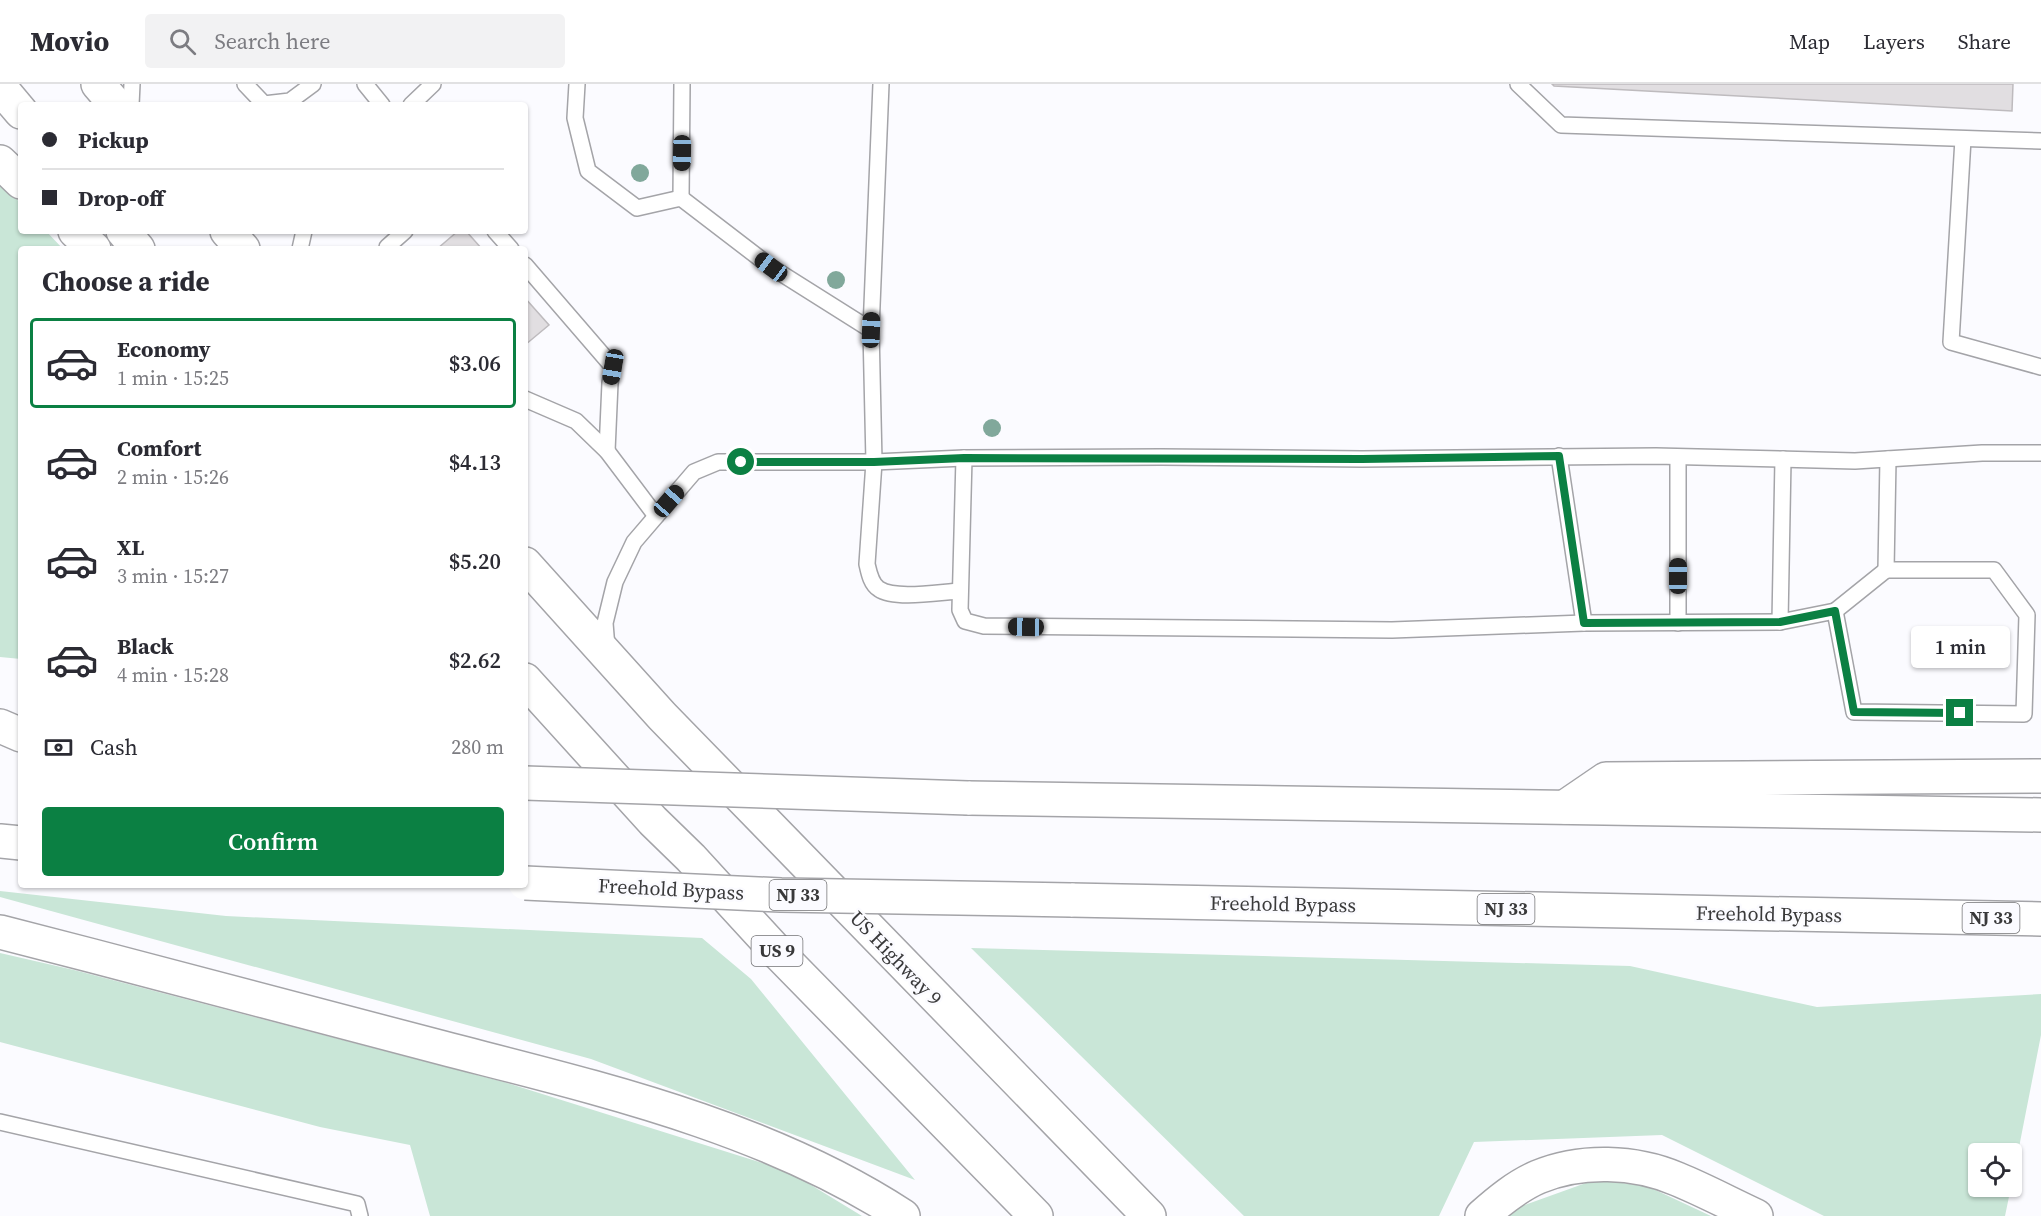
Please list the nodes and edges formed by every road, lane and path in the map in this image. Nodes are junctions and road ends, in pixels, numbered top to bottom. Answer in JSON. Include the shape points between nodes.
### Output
{"nodes":[{"id":1,"x":98,"y":84,"type":"edge"},
{"id":2,"x":132,"y":84,"type":"edge"},
{"id":3,"x":244,"y":84,"type":"edge"},
{"id":4,"x":313,"y":84,"type":"edge"},
{"id":5,"x":365,"y":84,"type":"edge"},
{"id":6,"x":433,"y":84,"type":"edge"},
{"id":7,"x":578,"y":84,"type":"edge"},
{"id":8,"x":682,"y":84,"type":"edge"},
{"id":9,"x":881,"y":84,"type":"edge"},
{"id":10,"x":1518,"y":84,"type":"edge"},
{"id":11,"x":0,"y":87,"type":"edge"},
{"id":12,"x":113,"y":102,"type":"edge"},
{"id":13,"x":130,"y":102,"type":"edge"},
{"id":14,"x":262,"y":102,"type":"edge"},
{"id":15,"x":281,"y":102,"type":"edge"},
{"id":16,"x":380,"y":102,"type":"edge"},
{"id":17,"x":414,"y":102,"type":"edge"},
{"id":18,"x":18,"y":108,"type":"edge"},
{"id":19,"x":1963,"y":139,"type":"junction"},
{"id":20,"x":2041,"y":141,"type":"edge"},
{"id":21,"x":0,"y":162,"type":"edge"},
{"id":22,"x":18,"y":179,"type":"edge"},
{"id":23,"x":681,"y":198,"type":"junction"},
{"id":24,"x":78,"y":234,"type":"edge"},
{"id":25,"x":126,"y":234,"type":"edge"},
{"id":26,"x":230,"y":234,"type":"edge"},
{"id":27,"x":402,"y":234,"type":"edge"},
{"id":28,"x":498,"y":234,"type":"edge"},
{"id":29,"x":91,"y":246,"type":"edge"},
{"id":30,"x":136,"y":246,"type":"edge"},
{"id":31,"x":240,"y":246,"type":"edge"},
{"id":32,"x":388,"y":246,"type":"edge"},
{"id":33,"x":508,"y":246,"type":"edge"},
{"id":34,"x":528,"y":268,"type":"edge"},
{"id":35,"x":871,"y":330,"type":"junction"},
{"id":36,"x":2041,"y":367,"type":"edge"},
{"id":37,"x":528,"y":400,"type":"edge"},
{"id":38,"x":607,"y":451,"type":"junction"},
{"id":39,"x":2041,"y":453,"type":"edge"},
{"id":40,"x":1559,"y":456,"type":"junction"},
{"id":41,"x":964,"y":458,"type":"junction"},
{"id":42,"x":1678,"y":458,"type":"junction"},
{"id":43,"x":1783,"y":459,"type":"junction"},
{"id":44,"x":1888,"y":459,"type":"junction"},
{"id":45,"x":874,"y":462,"type":"junction"},
{"id":46,"x":656,"y":516,"type":"junction"},
{"id":47,"x":528,"y":567,"type":"edge"},
{"id":48,"x":1886,"y":570,"type":"junction"},
{"id":49,"x":960,"y":591,"type":"junction"},
{"id":50,"x":1835,"y":611,"type":"junction"},
{"id":51,"x":1780,"y":622,"type":"junction"},
{"id":52,"x":1584,"y":623,"type":"junction"},
{"id":53,"x":1678,"y":623,"type":"junction"},
{"id":54,"x":607,"y":654,"type":"junction"},
{"id":55,"x":528,"y":683,"type":"edge"},
{"id":56,"x":0,"y":726,"type":"edge"},
{"id":57,"x":18,"y":734,"type":"edge"},
{"id":58,"x":0,"y":739,"type":"edge"},
{"id":59,"x":18,"y":741,"type":"edge"},
{"id":60,"x":2041,"y":776,"type":"edge"},
{"id":61,"x":528,"y":783,"type":"edge"},
{"id":62,"x":1565,"y":807,"type":"junction"},
{"id":63,"x":2041,"y":814,"type":"edge"},
{"id":64,"x":0,"y":841,"type":"edge"},
{"id":65,"x":18,"y":843,"type":"edge"},
{"id":66,"x":528,"y":883,"type":"edge"},
{"id":67,"x":2041,"y":919,"type":"edge"},
{"id":68,"x":0,"y":932,"type":"edge"},
{"id":69,"x":0,"y":1122,"type":"edge"},
{"id":70,"x":360,"y":1216,"type":"edge"},
{"id":71,"x":903,"y":1216,"type":"edge"},
{"id":72,"x":1036,"y":1216,"type":"edge"},
{"id":73,"x":1149,"y":1216,"type":"edge"},
{"id":74,"x":1482,"y":1216,"type":"edge"},
{"id":75,"x":1756,"y":1216,"type":"edge"}],
"edges":[{"from":1,"to":12,"type":"highway"},
{"from":2,"to":13,"type":"lane"},
{"from":3,"to":14,"type":"lane"},
{"from":4,"to":15,"type":"lane","via":[[290,101]]},
{"from":5,"to":16,"type":"lane"},
{"from":6,"to":17,"type":"lane"},
{"from":7,"to":23,"type":"lane","via":[[575,118],[588,171],[637,208]]},
{"from":8,"to":23,"type":"lane"},
{"from":9,"to":35,"type":"lane"},
{"from":10,"to":19,"type":"lane","via":[[1561,125]]},
{"from":11,"to":18,"type":"highway"},
{"from":19,"to":20,"type":"lane"},
{"from":19,"to":36,"type":"lane","via":[[1951,342]]},
{"from":21,"to":22,"type":"highway"},
{"from":23,"to":35,"type":"lane","via":[[771,267]]},
{"from":24,"to":29,"type":"highway"},
{"from":25,"to":30,"type":"highway"},
{"from":26,"to":31,"type":"highway"},
{"from":27,"to":32,"type":"lane"},
{"from":28,"to":33,"type":"lane"},
{"from":34,"to":38,"type":"lane","via":[[613,367]]},
{"from":35,"to":45,"type":"lane"},
{"from":37,"to":38,"type":"lane","via":[[576,422]]},
{"from":38,"to":46,"type":"lane"},
{"from":39,"to":44,"type":"lane"},
{"from":40,"to":41,"type":"lane"},
{"from":40,"to":42,"type":"lane"},
{"from":40,"to":52,"type":"lane"},
{"from":41,"to":45,"type":"lane"},
{"from":41,"to":49,"type":"lane"},
{"from":42,"to":43,"type":"lane"},
{"from":42,"to":53,"type":"lane"},
{"from":43,"to":44,"type":"lane"},
{"from":43,"to":51,"type":"lane"},
{"from":44,"to":48,"type":"lane"},
{"from":45,"to":46,"type":"lane","via":[[718,462],[694,472]]},
{"from":45,"to":49,"type":"lane","via":[[867,564],[870,578],[879,589],[894,595]]},
{"from":46,"to":54,"type":"lane","via":[[634,542],[615,582],[606,623]]},
{"from":47,"to":54,"type":"highway","name":"US Highway 9"},
{"from":48,"to":50,"type":"lane"},
{"from":48,"to":50,"type":"lane","via":[[1994,570],[2027,615],[2024,714],[1854,712]]},
{"from":49,"to":52,"type":"lane","via":[[960,610],[965,621],[984,626],[1392,630]]},
{"from":50,"to":51,"type":"lane"},
{"from":51,"to":53,"type":"lane"},
{"from":52,"to":53,"type":"lane"},
{"from":54,"to":73,"type":"highway","name":"US Highway 9","via":[[797,857]]},
{"from":55,"to":72,"type":"highway","number":"US 9","via":[[780,955]]},
{"from":56,"to":57,"type":"highway"},
{"from":58,"to":59,"type":"highway"},
{"from":60,"to":62,"type":"highway","via":[[1606,780]]},
{"from":61,"to":62,"type":"highway","bridge":true,"via":[[968,798]]},
{"from":62,"to":63,"type":"highway"},
{"from":64,"to":65,"type":"highway"},
{"from":66,"to":67,"type":"highway","name":"Freehold Bypass","number":"NJ 33","bridge":true,"via":[[781,895]]},
{"from":68,"to":71,"type":"highway","via":[[610,1091],[717,1125],[803,1161]]},
{"from":69,"to":70,"type":"lane","via":[[357,1204]]},
{"from":74,"to":75,"type":"highway","via":[[1508,1194],[1538,1177],[1600,1164],[1636,1167],[1675,1178]]}]}
